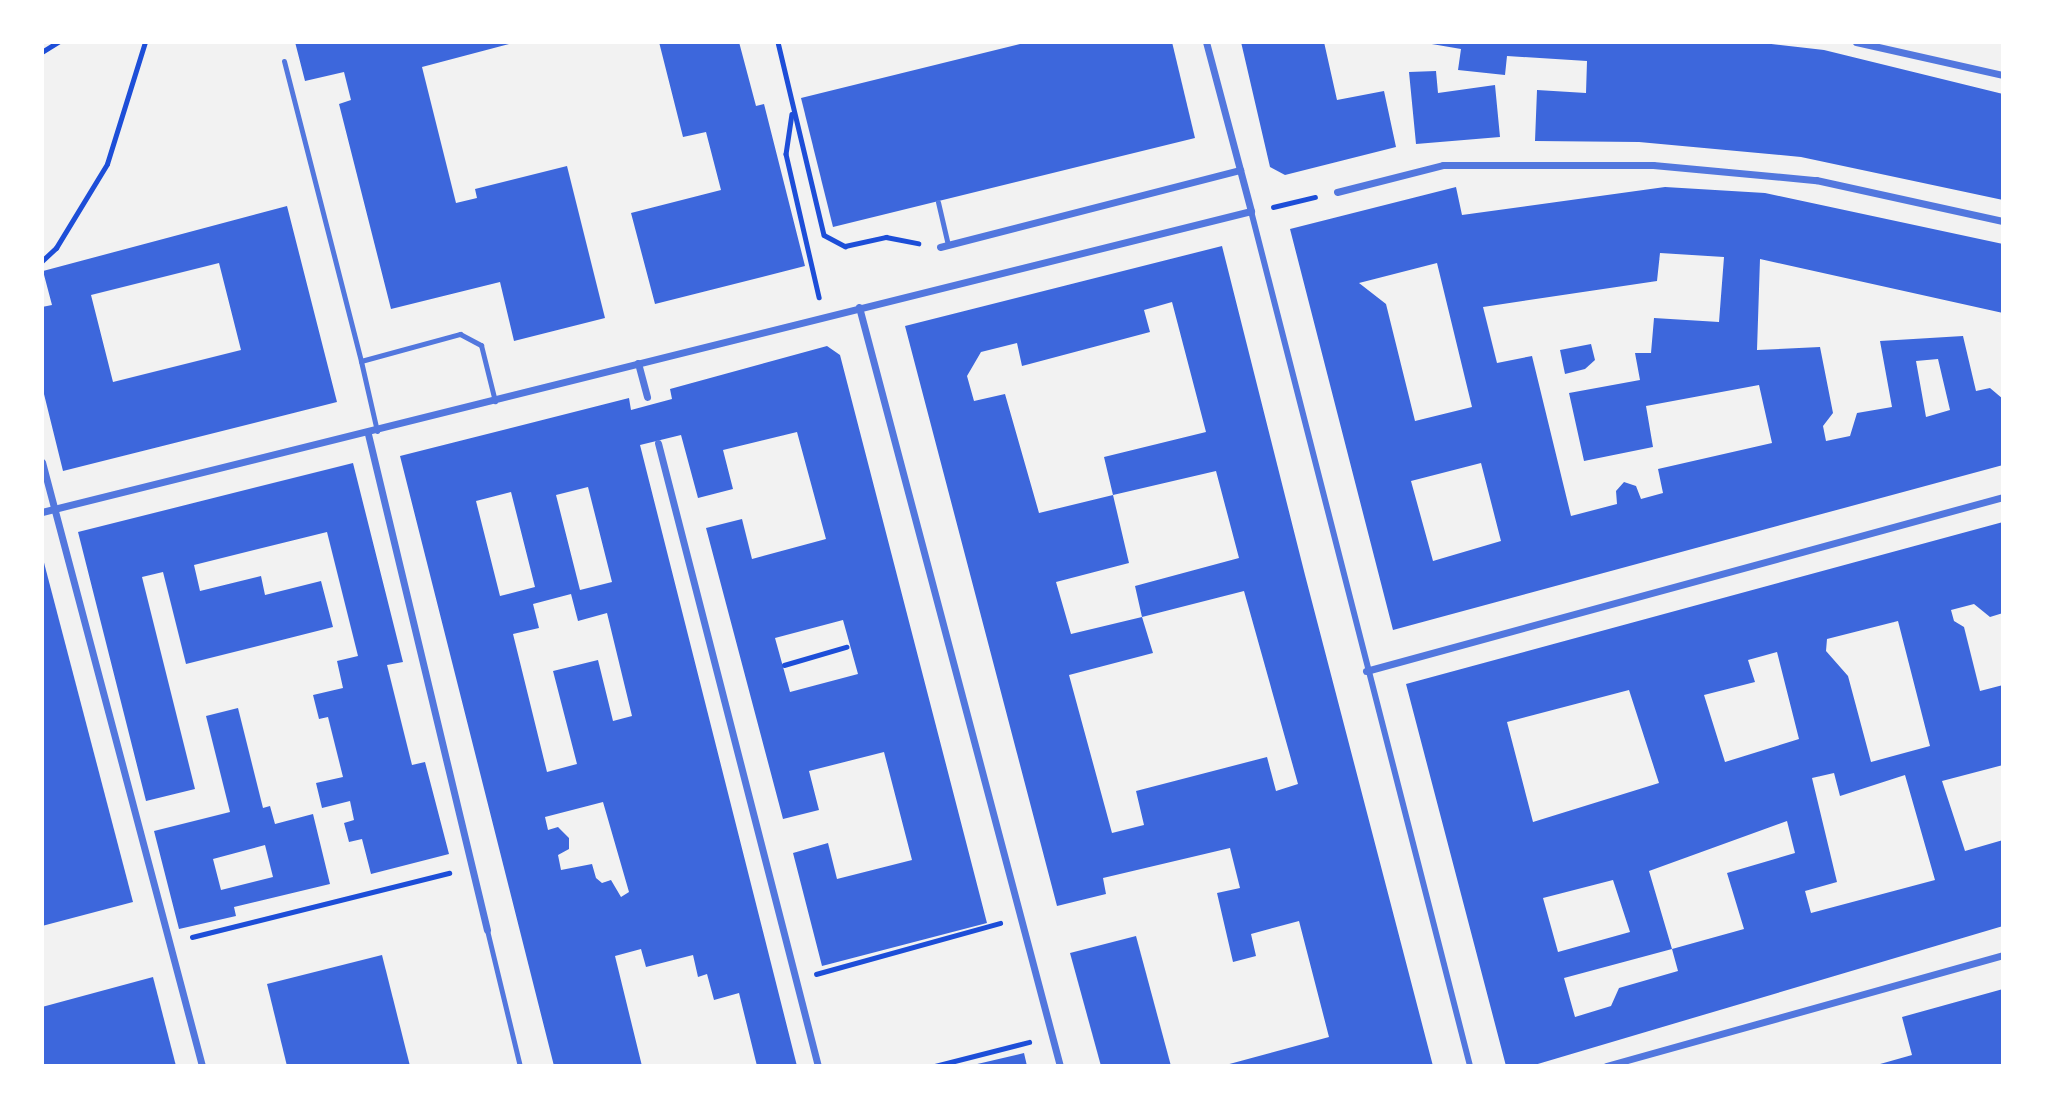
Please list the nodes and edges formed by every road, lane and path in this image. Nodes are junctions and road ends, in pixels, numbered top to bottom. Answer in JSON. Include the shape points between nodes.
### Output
{"nodes":[{"id":1,"x":58,"y":42,"type":"edge"},
{"id":2,"x":145,"y":42,"type":"edge"},
{"id":3,"x":778,"y":42,"type":"edge"},
{"id":4,"x":1206,"y":42,"type":"edge"},
{"id":5,"x":1856,"y":42,"type":"edge"},
{"id":6,"x":42,"y":52,"type":"edge"},
{"id":7,"x":284,"y":61,"type":"dead end"},
{"id":8,"x":2003,"y":75,"type":"edge"},
{"id":9,"x":792,"y":109,"type":"junction"},
{"id":10,"x":1240,"y":170,"type":"junction"},
{"id":11,"x":1337,"y":192,"type":"dead end"},
{"id":12,"x":938,"y":202,"type":"dead end"},
{"id":13,"x":1251,"y":211,"type":"junction"},
{"id":14,"x":2003,"y":221,"type":"edge"},
{"id":15,"x":944,"y":246,"type":"junction"},
{"id":16,"x":42,"y":261,"type":"edge"},
{"id":17,"x":859,"y":307,"type":"junction"},
{"id":18,"x":823,"y":316,"type":"junction"},
{"id":19,"x":361,"y":361,"type":"junction"},
{"id":20,"x":638,"y":363,"type":"junction"},
{"id":21,"x":647,"y":397,"type":"dead end"},
{"id":22,"x":495,"y":401,"type":"junction"},
{"id":23,"x":377,"y":432,"type":"junction"},
{"id":24,"x":368,"y":433,"type":"junction"},
{"id":25,"x":658,"y":443,"type":"dead end"},
{"id":26,"x":42,"y":462,"type":"edge"},
{"id":27,"x":2003,"y":497,"type":"edge"},
{"id":28,"x":53,"y":510,"type":"junction"},
{"id":29,"x":42,"y":512,"type":"edge"},
{"id":30,"x":846,"y":647,"type":"dead end"},
{"id":31,"x":784,"y":665,"type":"dead end"},
{"id":32,"x":1366,"y":671,"type":"junction"},
{"id":33,"x":473,"y":867,"type":"junction"},
{"id":34,"x":1021,"y":917,"type":"junction"},
{"id":35,"x":487,"y":930,"type":"joint"},
{"id":36,"x":167,"y":943,"type":"junction"},
{"id":37,"x":2003,"y":955,"type":"edge"},
{"id":38,"x":799,"y":979,"type":"junction"},
{"id":39,"x":1052,"y":1036,"type":"junction"},
{"id":40,"x":202,"y":1066,"type":"edge"},
{"id":41,"x":520,"y":1066,"type":"edge"},
{"id":42,"x":818,"y":1066,"type":"edge"},
{"id":43,"x":935,"y":1066,"type":"edge"},
{"id":44,"x":1060,"y":1066,"type":"edge"},
{"id":45,"x":1470,"y":1066,"type":"edge"},
{"id":46,"x":1606,"y":1066,"type":"edge"}],
"edges":[{"from":1,"to":6,"type":"path"},
{"from":2,"to":16,"type":"path","via":[[107,164],[56,248]]},
{"from":3,"to":9,"type":"path"},
{"from":4,"to":10,"type":"street"},
{"from":5,"to":8,"type":"street"},
{"from":7,"to":19,"type":"lane"},
{"from":9,"to":15,"type":"path","via":[[824,235],[845,246],[886,237]]},
{"from":9,"to":18,"type":"path","via":[[786,154]]},
{"from":10,"to":13,"type":"street"},
{"from":10,"to":15,"type":"street"},
{"from":11,"to":14,"type":"street","via":[[1443,165],[1654,165],[1815,180]]},
{"from":12,"to":15,"type":"lane"},
{"from":13,"to":17,"type":"street"},
{"from":13,"to":32,"type":"street"},
{"from":17,"to":18,"type":"street"},
{"from":17,"to":34,"type":"street"},
{"from":18,"to":20,"type":"street"},
{"from":19,"to":22,"type":"lane","via":[[460,334],[481,345]]},
{"from":19,"to":23,"type":"lane"},
{"from":20,"to":21,"type":"street"},
{"from":20,"to":22,"type":"street"},
{"from":22,"to":23,"type":"street"},
{"from":23,"to":24,"type":"street"},
{"from":24,"to":28,"type":"street"},
{"from":24,"to":33,"type":"street"},
{"from":25,"to":38,"type":"street"},
{"from":26,"to":28,"type":"street"},
{"from":27,"to":32,"type":"street"},
{"from":28,"to":29,"type":"street"},
{"from":28,"to":36,"type":"street"},
{"from":30,"to":31,"type":"path"},
{"from":32,"to":45,"type":"street"},
{"from":33,"to":35,"type":"street"},
{"from":33,"to":36,"type":"path"},
{"from":34,"to":38,"type":"path"},
{"from":34,"to":39,"type":"street"},
{"from":35,"to":41,"type":"lane"},
{"from":36,"to":40,"type":"street"},
{"from":37,"to":46,"type":"street"},
{"from":38,"to":42,"type":"street"},
{"from":39,"to":43,"type":"path"},
{"from":39,"to":44,"type":"street"}]}
